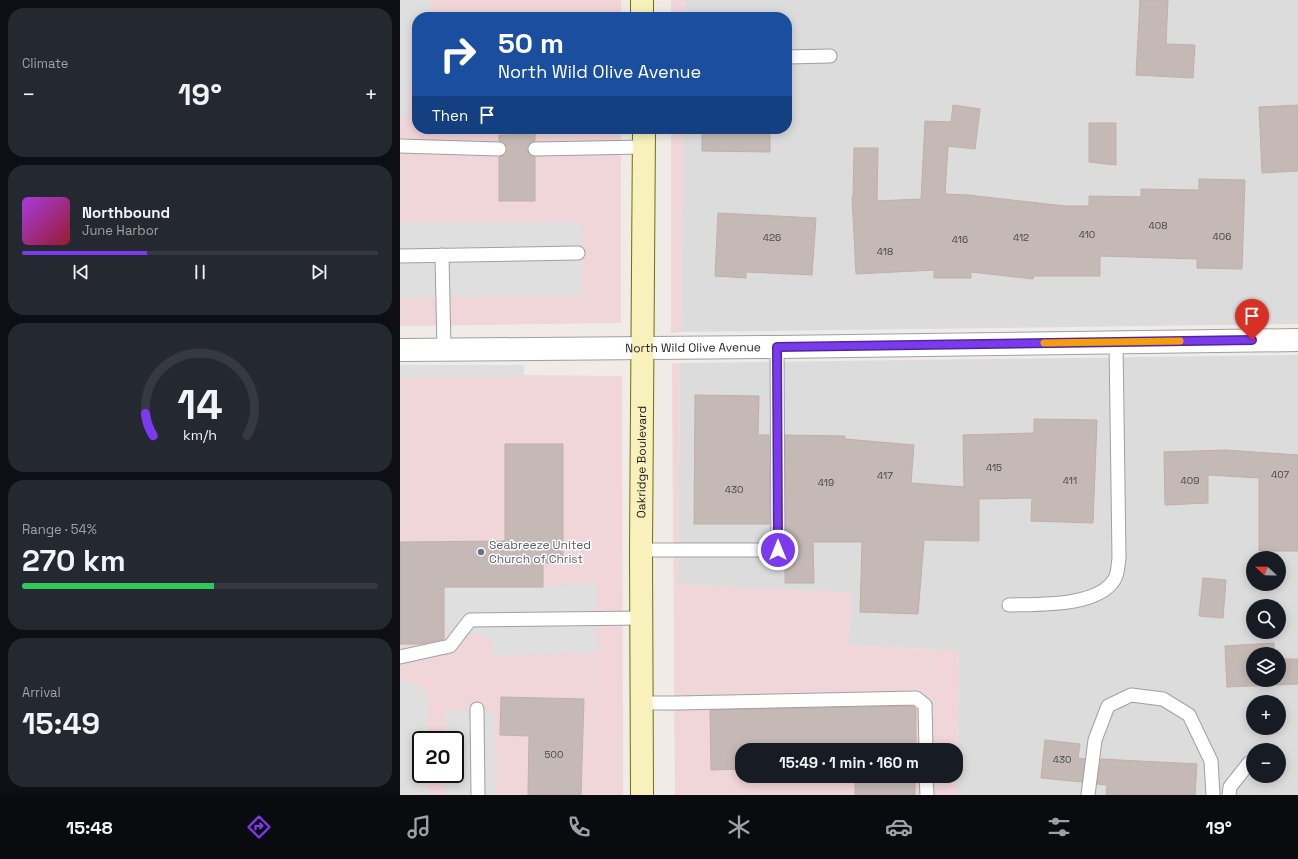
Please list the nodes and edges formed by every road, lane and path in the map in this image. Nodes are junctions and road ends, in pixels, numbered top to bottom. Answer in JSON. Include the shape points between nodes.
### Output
{"nodes":[{"id":1,"x":642,"y":0,"type":"edge"},
{"id":2,"x":642,"y":12,"type":"edge"},
{"id":3,"x":830,"y":56,"type":"dead end"},
{"id":4,"x":792,"y":57,"type":"edge"},
{"id":5,"x":644,"y":138,"type":"edge"},
{"id":6,"x":400,"y":146,"type":"edge"},
{"id":7,"x":499,"y":149,"type":"dead end"},
{"id":8,"x":535,"y":149,"type":"dead end"},
{"id":9,"x":578,"y":253,"type":"dead end"},
{"id":10,"x":442,"y":255,"type":"junction"},
{"id":11,"x":400,"y":256,"type":"edge"},
{"id":12,"x":1298,"y":340,"type":"edge"},
{"id":13,"x":1116,"y":342,"type":"junction"},
{"id":14,"x":777,"y":347,"type":"junction"},
{"id":15,"x":643,"y":348,"type":"junction"},
{"id":16,"x":444,"y":349,"type":"junction"},
{"id":17,"x":400,"y":350,"type":"edge"},
{"id":18,"x":641,"y":550,"type":"junction"},
{"id":19,"x":1009,"y":605,"type":"dead end"},
{"id":20,"x":643,"y":618,"type":"junction"},
{"id":21,"x":400,"y":657,"type":"edge"},
{"id":22,"x":642,"y":702,"type":"junction"},
{"id":23,"x":477,"y":709,"type":"dead end"},
{"id":24,"x":926,"y":743,"type":"edge"},
{"id":25,"x":1246,"y":767,"type":"edge"},
{"id":26,"x":926,"y":783,"type":"edge"},
{"id":27,"x":478,"y":795,"type":"edge"},
{"id":28,"x":642,"y":795,"type":"edge"},
{"id":29,"x":927,"y":795,"type":"edge"},
{"id":30,"x":1088,"y":795,"type":"edge"},
{"id":31,"x":1213,"y":795,"type":"edge"},
{"id":32,"x":1230,"y":795,"type":"edge"}],
"edges":[{"from":1,"to":2,"type":"main road"},
{"from":3,"to":4,"type":"lane"},
{"from":5,"to":8,"type":"lane"},
{"from":5,"to":15,"type":"main road","name":"Oakridge Boulevard"},
{"from":6,"to":7,"type":"lane"},
{"from":9,"to":10,"type":"lane"},
{"from":10,"to":11,"type":"lane"},
{"from":10,"to":16,"type":"lane"},
{"from":12,"to":13,"type":"street","name":"North Wild Olive Avenue"},
{"from":13,"to":14,"type":"street","name":"North Wild Olive Avenue"},
{"from":13,"to":19,"type":"lane","via":[[1119,558],[1115,579],[1100,593],[1072,602]]},
{"from":14,"to":15,"type":"street","name":"North Wild Olive Avenue"},
{"from":14,"to":18,"type":"lane","via":[[778,550]]},
{"from":15,"to":16,"type":"street","name":"North Wild Olive Avenue"},
{"from":15,"to":18,"type":"main road","name":"Oakridge Boulevard"},
{"from":16,"to":17,"type":"street","name":"North Wild Olive Avenue"},
{"from":18,"to":20,"type":"main road","name":"Oakridge Boulevard"},
{"from":20,"to":21,"type":"lane","via":[[470,620],[450,646]]},
{"from":20,"to":22,"type":"main road","name":"Oakridge Boulevard"},
{"from":22,"to":24,"type":"lane","via":[[916,698],[925,704]]},
{"from":22,"to":28,"type":"main road","name":"Oakridge Boulevard"},
{"from":23,"to":27,"type":"lane"},
{"from":25,"to":32,"type":"lane","via":[[1230,787]]},
{"from":26,"to":29,"type":"lane"},
{"from":30,"to":31,"type":"lane","via":[[1095,740],[1108,706],[1131,695],[1163,698],[1189,715],[1211,761]]}]}
